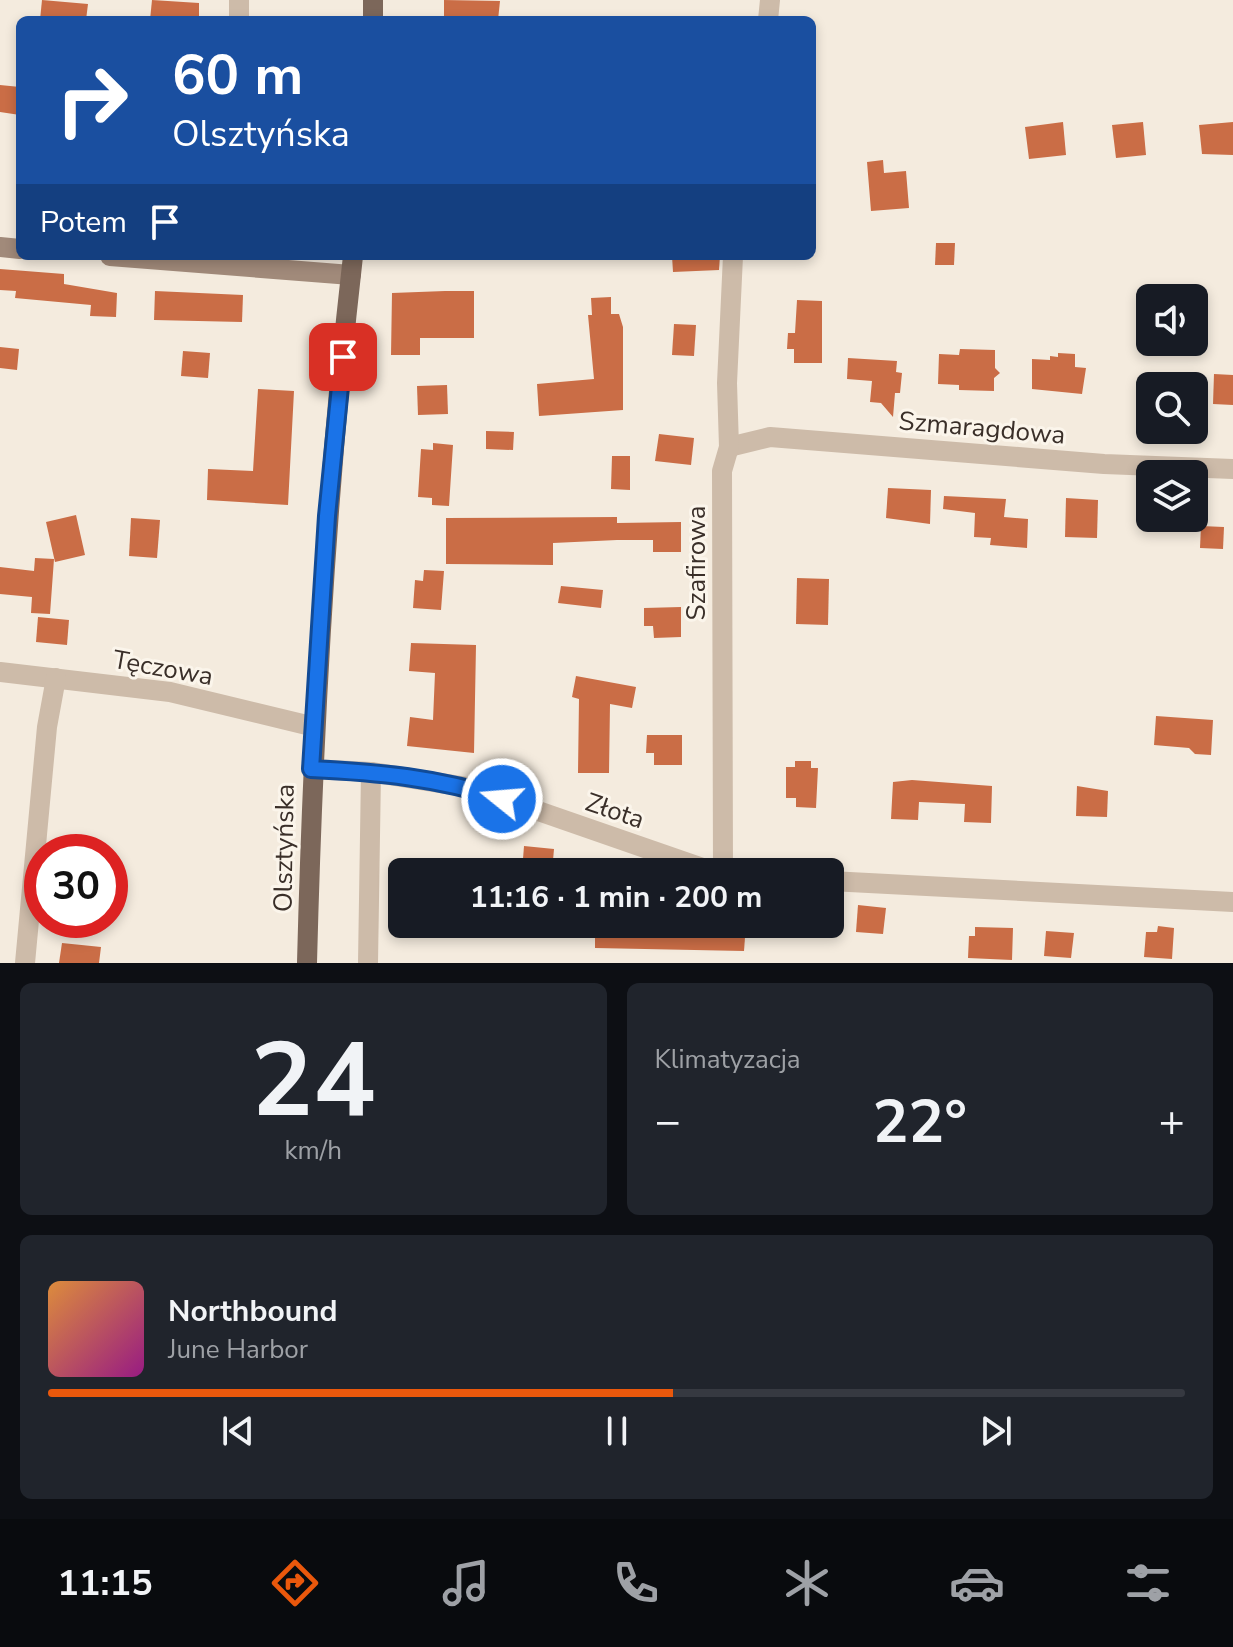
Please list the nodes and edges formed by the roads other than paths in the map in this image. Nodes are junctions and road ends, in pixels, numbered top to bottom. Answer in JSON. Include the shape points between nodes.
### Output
{"nodes":[{"id":1,"x":205,"y":260,"type":"edge"},
{"id":2,"x":733,"y":260,"type":"edge"},
{"id":3,"x":253,"y":262,"type":"edge"},
{"id":4,"x":352,"y":266,"type":"edge"},
{"id":5,"x":729,"y":447,"type":"junction"},
{"id":6,"x":1233,"y":469,"type":"edge"},
{"id":7,"x":0,"y":672,"type":"edge"},
{"id":8,"x":56,"y":678,"type":"junction"},
{"id":9,"x":315,"y":727,"type":"junction"},
{"id":10,"x":311,"y":769,"type":"junction"},
{"id":11,"x":371,"y":772,"type":"junction"},
{"id":12,"x":674,"y":858,"type":"edge"},
{"id":13,"x":723,"y":858,"type":"edge"},
{"id":14,"x":844,"y":882,"type":"edge"},
{"id":15,"x":1233,"y":902,"type":"edge"},
{"id":16,"x":25,"y":963,"type":"edge"},
{"id":17,"x":307,"y":963,"type":"edge"},
{"id":18,"x":368,"y":963,"type":"edge"}],
"edges":[{"from":1,"to":3,"type":"street"},
{"from":2,"to":5,"type":"street","name":"Szafirowa"},
{"from":3,"to":4,"type":"street"},
{"from":4,"to":9,"type":"main road","name":"Olsztyńska","via":[[327,516]]},
{"from":5,"to":6,"type":"street","name":"Szmaragdowa","via":[[770,437]]},
{"from":5,"to":13,"type":"street","name":"Szafirowa","via":[[722,471]]},
{"from":7,"to":8,"type":"street","name":"Tęczowa"},
{"from":8,"to":9,"type":"street","name":"Tęczowa","via":[[170,692]]},
{"from":8,"to":16,"type":"street"},
{"from":9,"to":10,"type":"main road","name":"Olsztyńska"},
{"from":10,"to":11,"type":"street","name":"Złota"},
{"from":10,"to":17,"type":"main road","name":"Olsztyńska"},
{"from":11,"to":12,"type":"street","name":"Złota","via":[[472,788]]},
{"from":11,"to":18,"type":"street"},
{"from":14,"to":15,"type":"street"}]}
